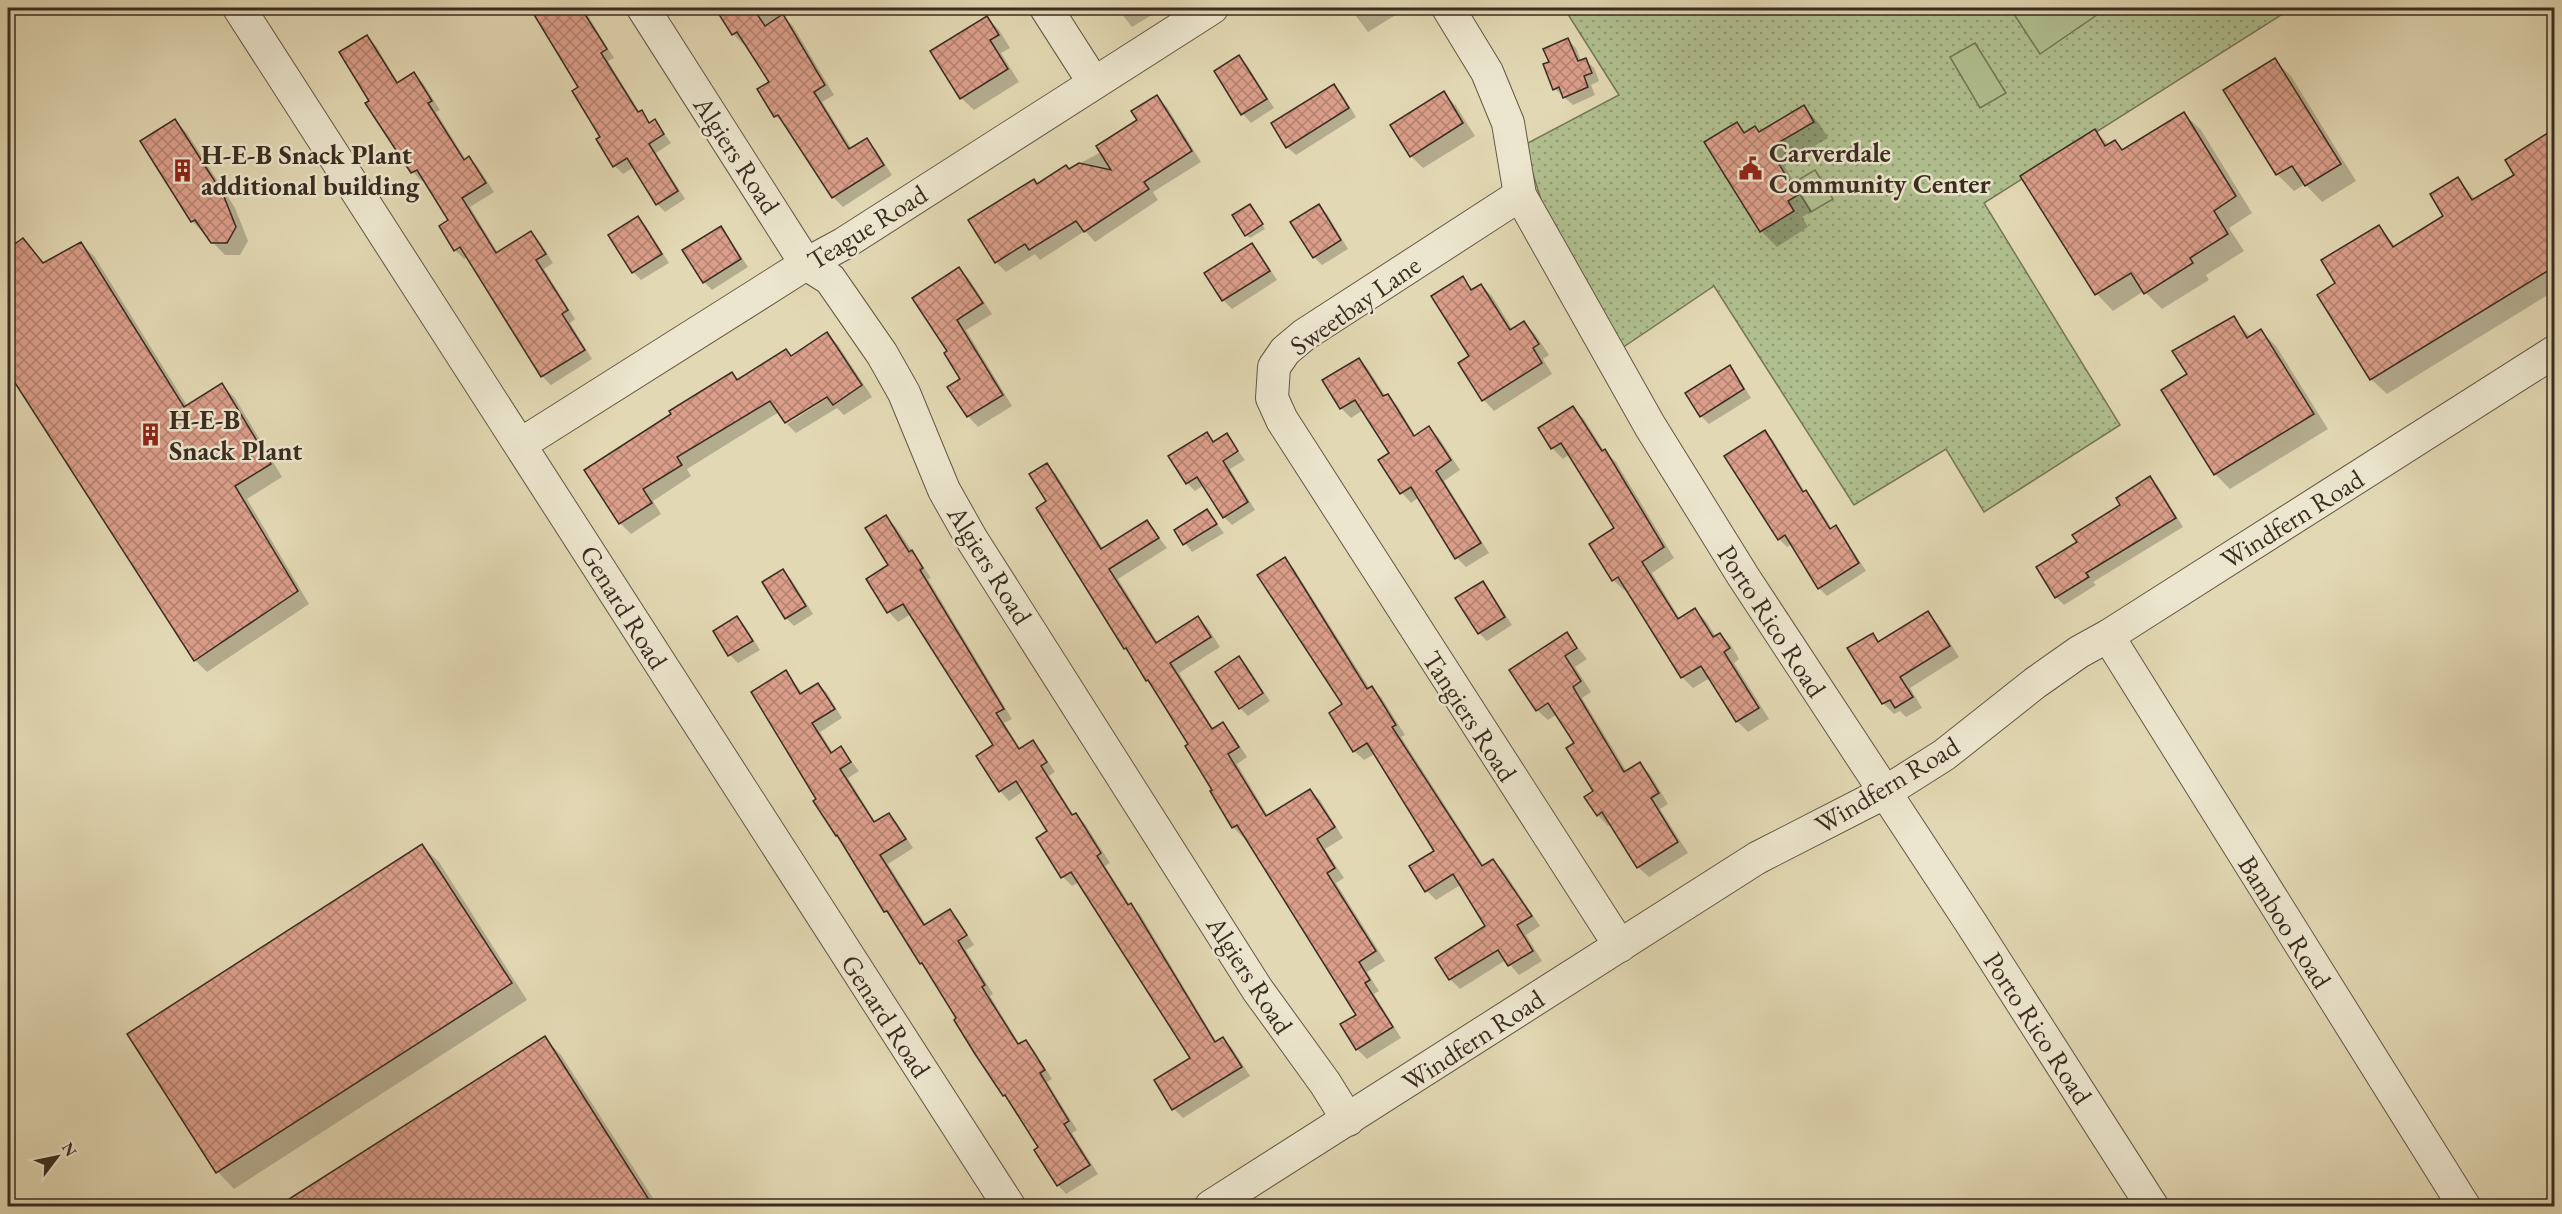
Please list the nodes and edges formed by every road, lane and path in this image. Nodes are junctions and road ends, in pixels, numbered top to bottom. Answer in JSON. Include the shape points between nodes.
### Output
{"nodes":[{"id":1,"x":239,"y":8,"type":"edge"},
{"id":2,"x":643,"y":8,"type":"edge"},
{"id":3,"x":1046,"y":8,"type":"edge"},
{"id":4,"x":1212,"y":8,"type":"edge"},
{"id":5,"x":1448,"y":8,"type":"edge"},
{"id":6,"x":1094,"y":83,"type":"junction"},
{"id":7,"x":1520,"y":195,"type":"junction"},
{"id":8,"x":806,"y":264,"type":"junction"},
{"id":9,"x":2554,"y":352,"type":"edge"},
{"id":10,"x":521,"y":444,"type":"junction"},
{"id":11,"x":1322,"y":485,"type":"joint"},
{"id":12,"x":2108,"y":636,"type":"junction"},
{"id":13,"x":1884,"y":793,"type":"junction"},
{"id":14,"x":1620,"y":946,"type":"junction"},
{"id":15,"x":1348,"y":1120,"type":"junction"},
{"id":16,"x":1009,"y":1206,"type":"edge"},
{"id":17,"x":1211,"y":1206,"type":"edge"},
{"id":18,"x":2152,"y":1206,"type":"edge"},
{"id":19,"x":2464,"y":1206,"type":"edge"}],
"edges":[{"from":1,"to":10,"type":"street","name":"Genard Road"},
{"from":2,"to":8,"type":"street","name":"Algiers Road"},
{"from":3,"to":6,"type":"street"},
{"from":4,"to":6,"type":"street","name":"Teague Road"},
{"from":5,"to":7,"type":"street","name":"Porto Rico Road","via":[[1487,72],[1508,123]]},
{"from":6,"to":8,"type":"street","name":"Teague Road"},
{"from":7,"to":11,"type":"street","name":"Sweetbay Lane","via":[[1304,334],[1279,359],[1274,367],[1272,398]]},
{"from":7,"to":13,"type":"street","name":"Porto Rico Road","via":[[1650,426]]},
{"from":8,"to":10,"type":"street","name":"Teague Road"},
{"from":8,"to":15,"type":"street","name":"Algiers Road","via":[[830,279],[882,354],[904,393],[944,490],[971,538],[1257,989]]},
{"from":9,"to":12,"type":"street","name":"Windfern Road"},
{"from":10,"to":16,"type":"street","name":"Genard Road"},
{"from":11,"to":14,"type":"street","name":"Tangiers Road"},
{"from":12,"to":13,"type":"street","name":"Windfern Road","via":[[2070,658],[1944,755]]},
{"from":12,"to":19,"type":"street","name":"Bamboo Road"},
{"from":13,"to":14,"type":"street","name":"Windfern Road","via":[[1757,858]]},
{"from":13,"to":18,"type":"street","name":"Porto Rico Road"},
{"from":14,"to":15,"type":"street","name":"Windfern Road"},
{"from":15,"to":17,"type":"street","name":"Windfern Road"}]}
